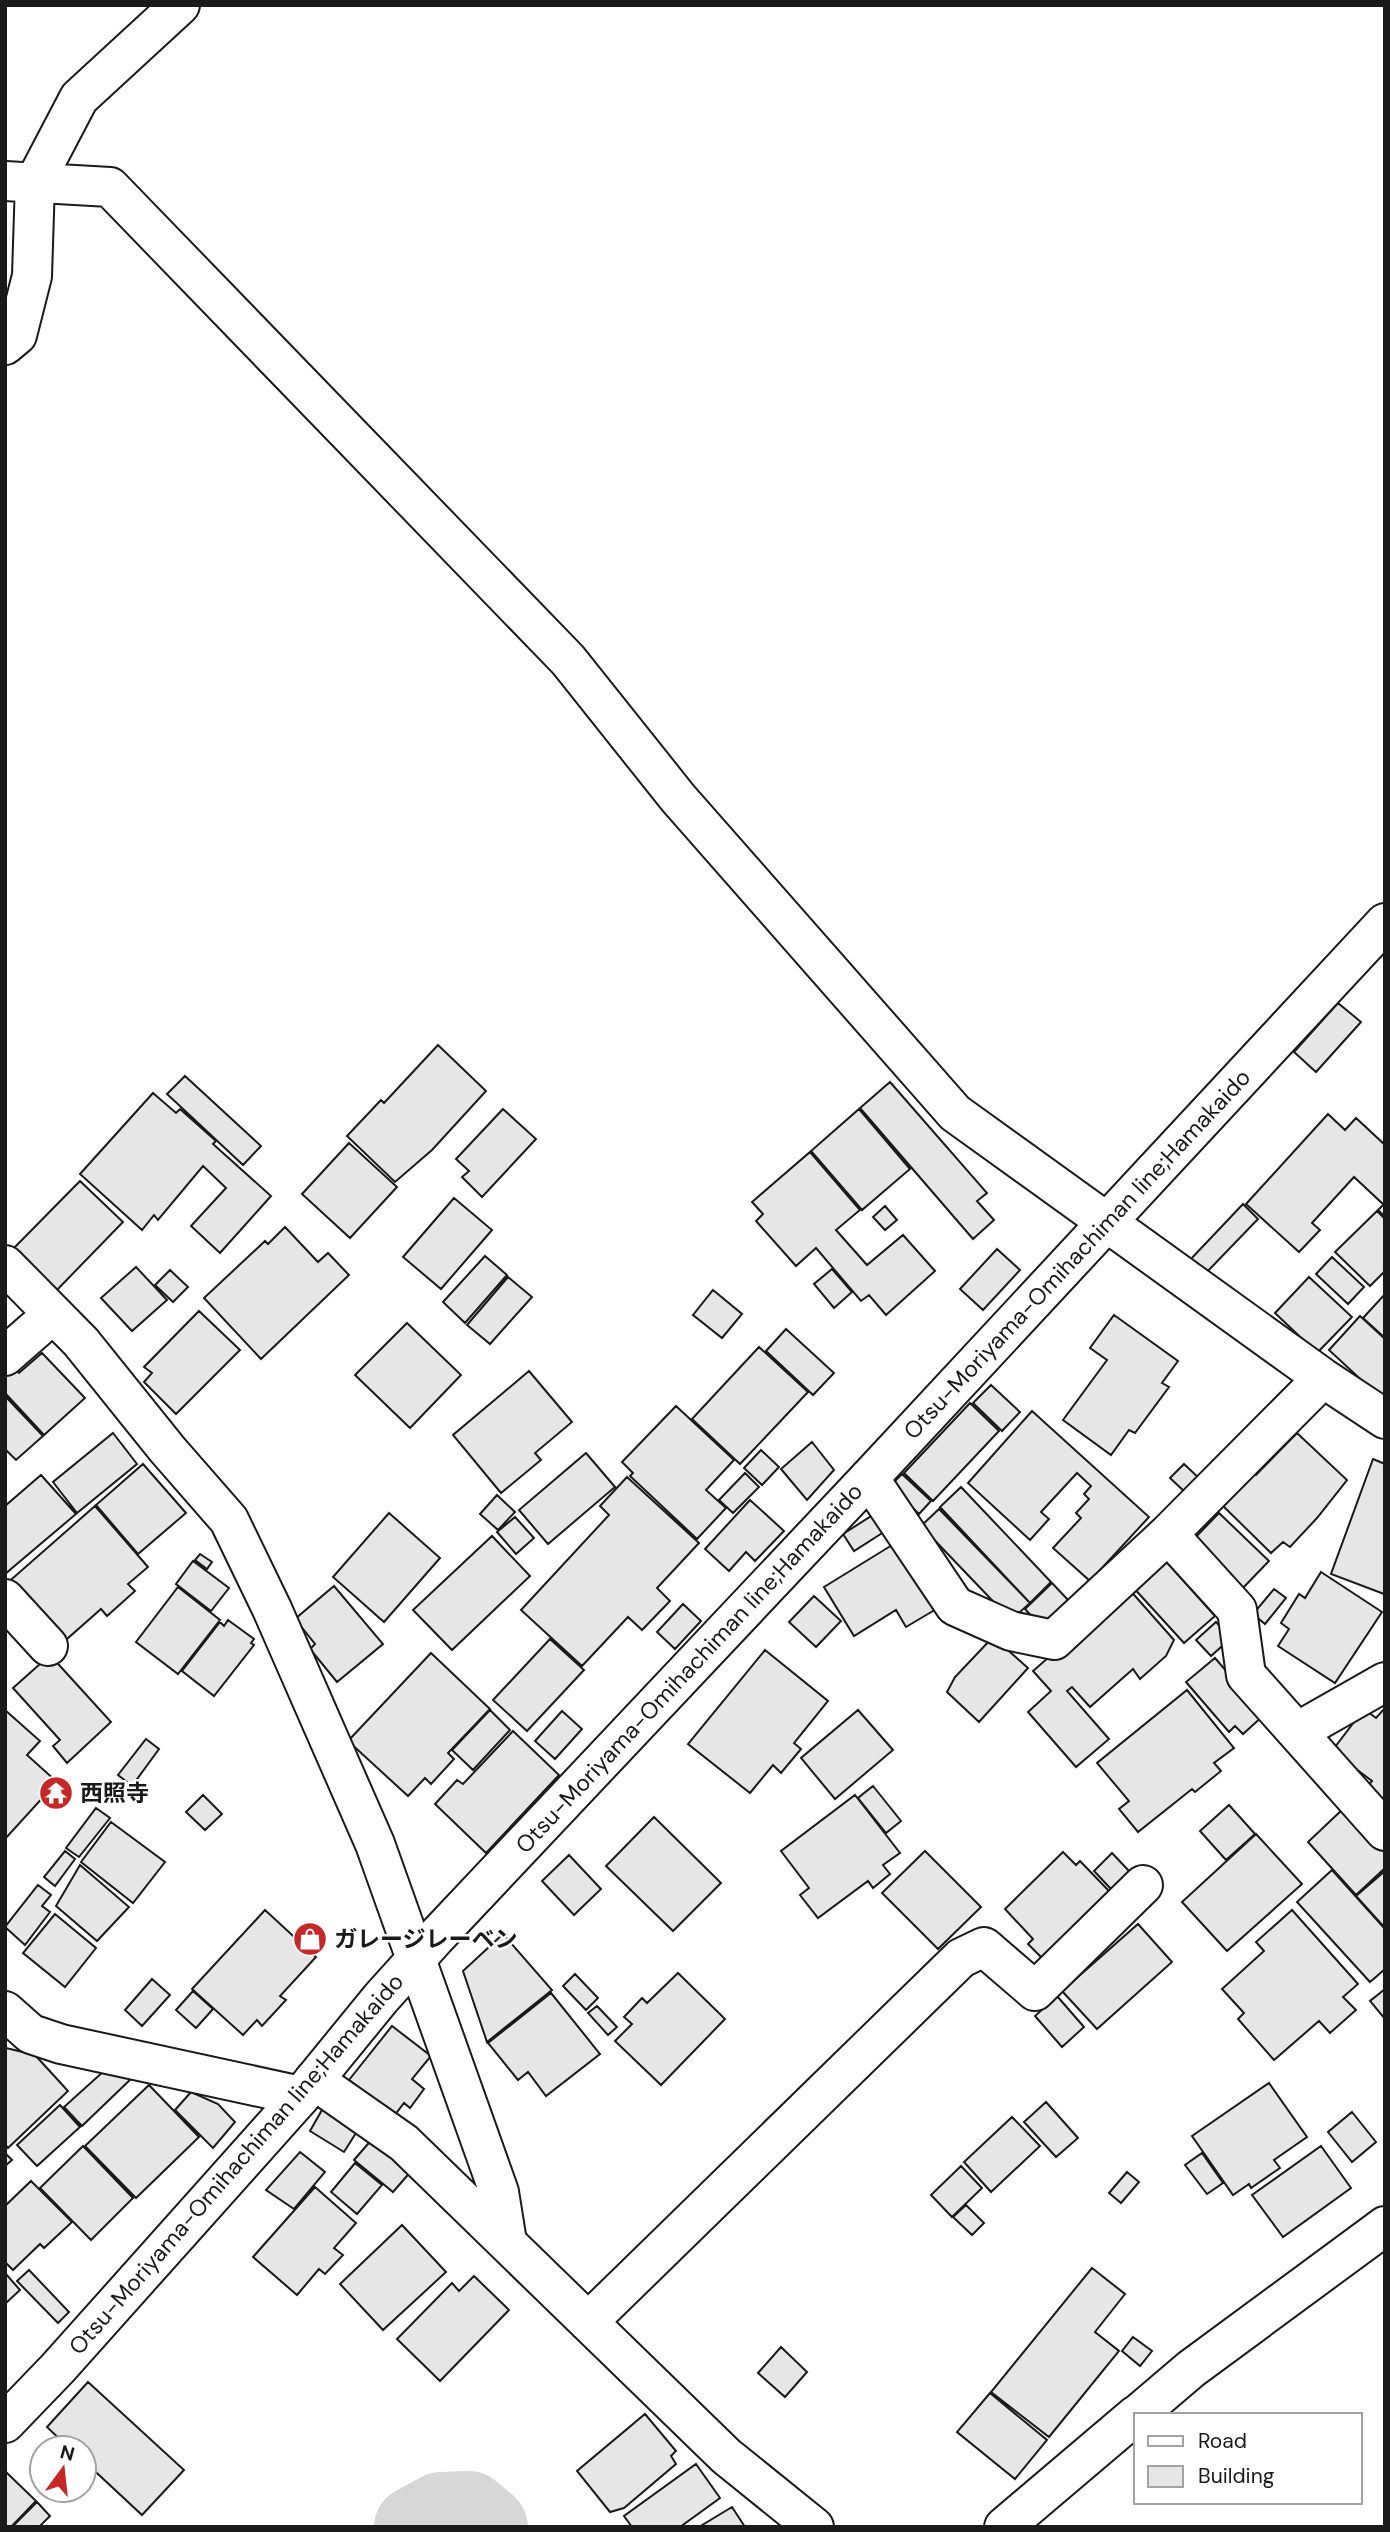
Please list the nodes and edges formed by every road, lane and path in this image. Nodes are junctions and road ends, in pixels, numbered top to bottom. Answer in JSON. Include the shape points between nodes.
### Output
{"nodes":[{"id":1,"x":180,"y":5,"type":"edge"},
{"id":2,"x":20,"y":182,"type":"edge"},
{"id":3,"x":5,"y":345,"type":"edge"},
{"id":4,"x":1385,"y":923,"type":"edge"},
{"id":5,"x":1106,"y":1223,"type":"junction"},
{"id":6,"x":5,"y":1265,"type":"edge"},
{"id":7,"x":53,"y":1314,"type":"junction"},
{"id":8,"x":5,"y":1356,"type":"edge"},
{"id":9,"x":1324,"y":1378,"type":"junction"},
{"id":10,"x":1385,"y":1419,"type":"edge"},
{"id":11,"x":869,"y":1478,"type":"junction"},
{"id":12,"x":1168,"y":1534,"type":"junction"},
{"id":13,"x":5,"y":1599,"type":"edge"},
{"id":14,"x":48,"y":1646,"type":"dead end"},
{"id":15,"x":1385,"y":1682,"type":"edge"},
{"id":16,"x":1297,"y":1732,"type":"junction"},
{"id":17,"x":1385,"y":1831,"type":"edge"},
{"id":18,"x":1143,"y":1885,"type":"dead end"},
{"id":19,"x":416,"y":1959,"type":"junction"},
{"id":20,"x":5,"y":2011,"type":"edge"},
{"id":21,"x":307,"y":2088,"type":"junction"},
{"id":22,"x":1385,"y":2226,"type":"edge"},
{"id":23,"x":507,"y":2242,"type":"junction"},
{"id":24,"x":588,"y":2322,"type":"junction"},
{"id":25,"x":1139,"y":2413,"type":"edge"},
{"id":26,"x":1134,"y":2418,"type":"edge"},
{"id":27,"x":5,"y":2423,"type":"edge"},
{"id":28,"x":814,"y":2527,"type":"edge"},
{"id":29,"x":1004,"y":2527,"type":"edge"}],
"edges":[{"from":1,"to":2,"type":"street","via":[[79,98]]},
{"from":2,"to":3,"type":"street","via":[[32,276],[17,335]]},
{"from":2,"to":5,"type":"street","via":[[110,187],[568,660],[678,798],[955,1113]]},
{"from":4,"to":5,"type":"street","name":"Otsu-Moriyama-Omihachiman line;Hamakaido"},
{"from":5,"to":9,"type":"street"},
{"from":5,"to":11,"type":"street","name":"Otsu-Moriyama-Omihachiman line;Hamakaido"},
{"from":6,"to":7,"type":"street"},
{"from":7,"to":8,"type":"street"},
{"from":7,"to":19,"type":"street","via":[[229,1520],[375,1844]]},
{"from":9,"to":10,"type":"street"},
{"from":9,"to":12,"type":"street"},
{"from":11,"to":12,"type":"street","via":[[956,1606],[1011,1631],[1054,1640]]},
{"from":11,"to":19,"type":"street","name":"Otsu-Moriyama-Omihachiman line;Hamakaido"},
{"from":12,"to":16,"type":"street","via":[[1237,1610],[1246,1675]]},
{"from":13,"to":14,"type":"street"},
{"from":15,"to":16,"type":"street"},
{"from":16,"to":17,"type":"street"},
{"from":18,"to":24,"type":"street","via":[[1035,1991],[984,1947],[961,1958]]},
{"from":19,"to":21,"type":"street","name":"Otsu-Moriyama-Omihachiman line;Hamakaido"},
{"from":19,"to":23,"type":"street","via":[[499,2192]]},
{"from":20,"to":21,"type":"street","via":[[31,2034],[61,2044]]},
{"from":21,"to":23,"type":"street","via":[[404,2143]]},
{"from":21,"to":27,"type":"street","name":"Otsu-Moriyama-Omihachiman line;Hamakaido"},
{"from":22,"to":25,"type":"street","via":[[1191,2369]]},
{"from":23,"to":24,"type":"street"},
{"from":24,"to":28,"type":"street","via":[[726,2456]]},
{"from":26,"to":29,"type":"street"}]}
